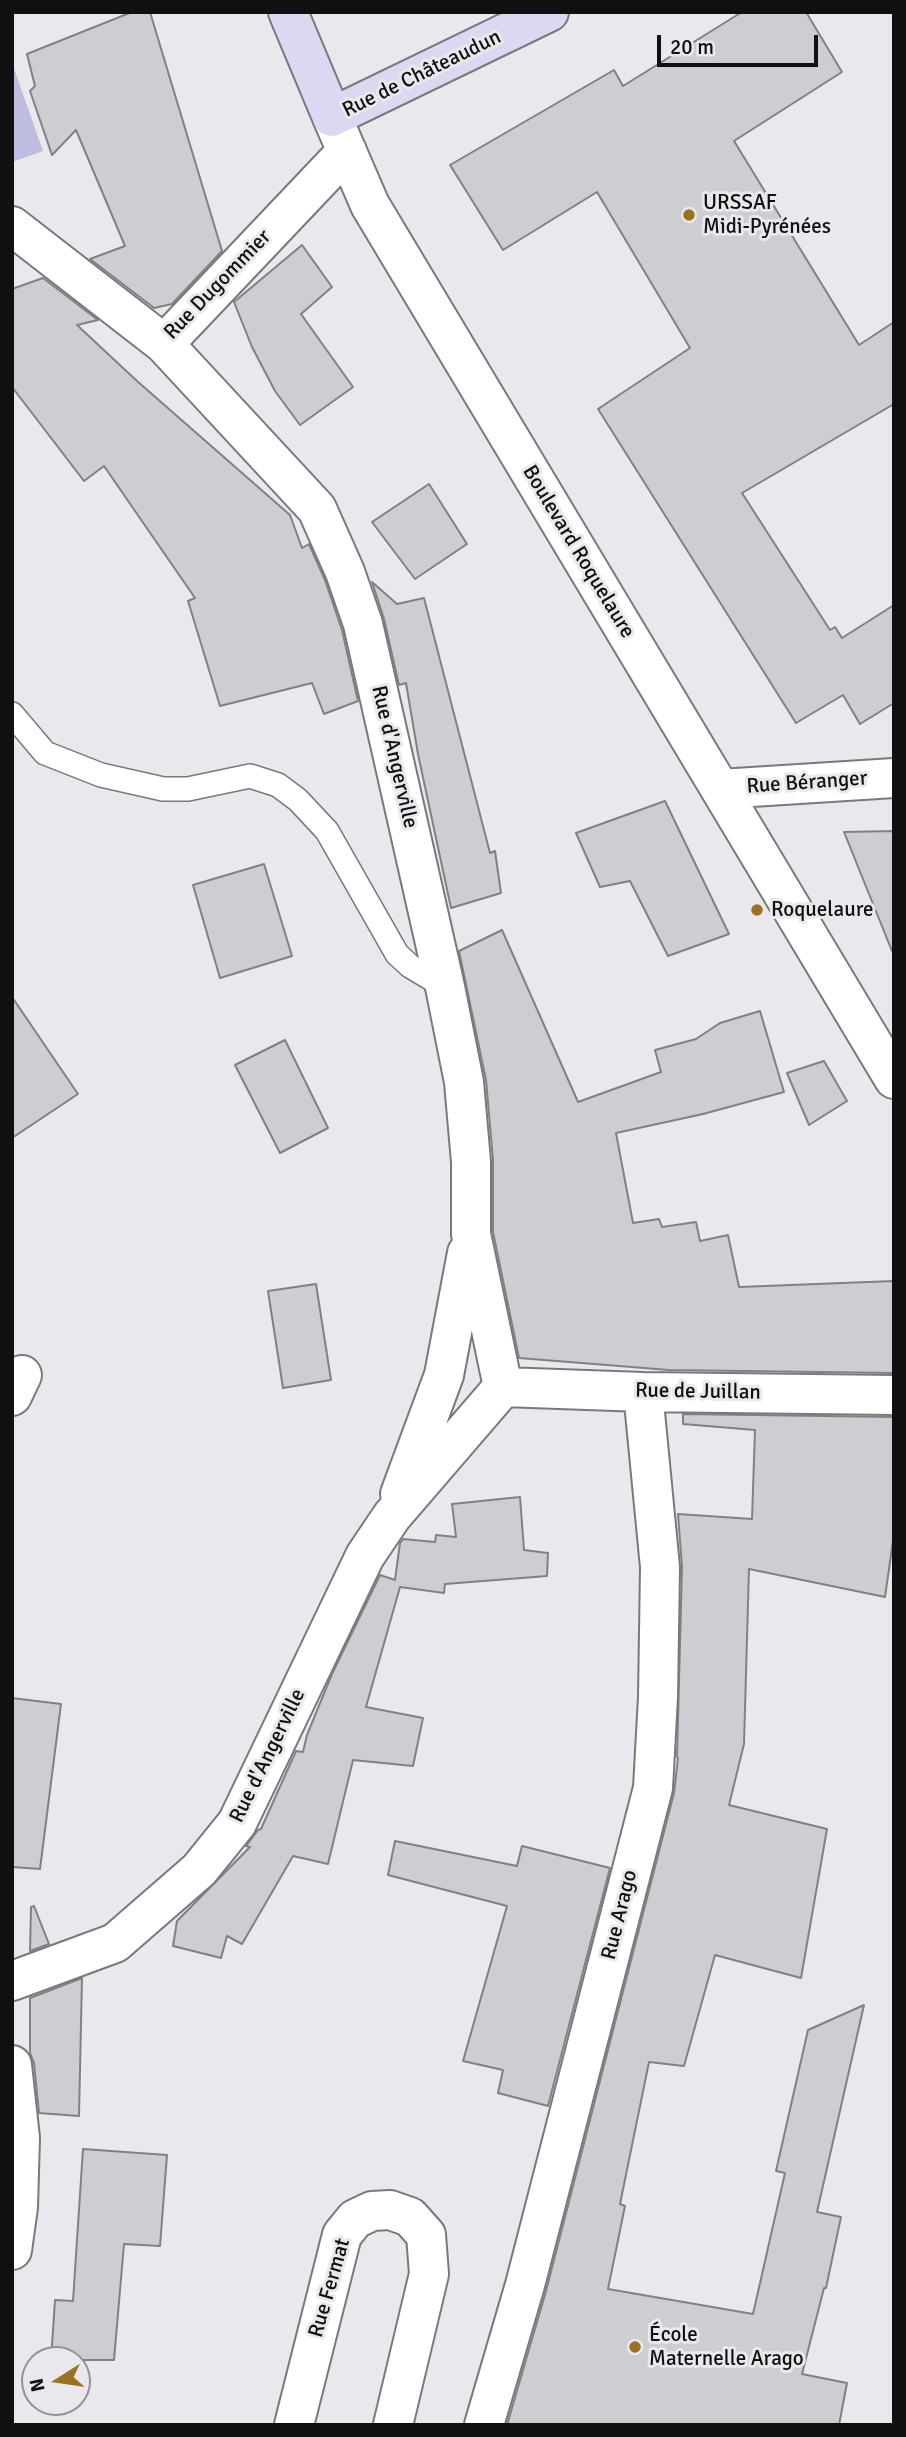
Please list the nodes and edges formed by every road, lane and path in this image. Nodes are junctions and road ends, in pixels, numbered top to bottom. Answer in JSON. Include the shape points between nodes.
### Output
{"nodes":[{"id":1,"x":288,"y":12,"type":"edge"},
{"id":2,"x":549,"y":12,"type":"edge"},
{"id":3,"x":340,"y":134,"type":"junction"},
{"id":4,"x":12,"y":226,"type":"edge"},
{"id":5,"x":164,"y":344,"type":"junction"},
{"id":6,"x":12,"y":715,"type":"edge"},
{"id":7,"x":894,"y":778,"type":"edge"},
{"id":8,"x":720,"y":789,"type":"junction"},
{"id":9,"x":445,"y":987,"type":"junction"},
{"id":10,"x":894,"y":1079,"type":"edge"},
{"id":11,"x":471,"y":1234,"type":"junction"},
{"id":12,"x":503,"y":1387,"type":"junction"},
{"id":13,"x":643,"y":1392,"type":"junction"},
{"id":14,"x":894,"y":1395,"type":"edge"},
{"id":15,"x":392,"y":1516,"type":"junction"},
{"id":16,"x":12,"y":1981,"type":"edge"},
{"id":17,"x":12,"y":2065,"type":"edge"},
{"id":18,"x":12,"y":2250,"type":"edge"},
{"id":19,"x":294,"y":2425,"type":"edge"},
{"id":20,"x":393,"y":2425,"type":"edge"},
{"id":21,"x":484,"y":2425,"type":"edge"}],
"edges":[{"from":1,"to":3,"type":"street","name":"Boulevard Roquelaure"},
{"from":2,"to":3,"type":"street","name":"Rue de Châteaudun"},
{"from":3,"to":5,"type":"street","name":"Rue Dugommier"},
{"from":3,"to":8,"type":"street","name":"Boulevard Roquelaure","via":[[370,205]]},
{"from":4,"to":5,"type":"street","name":"Rue Dugommier"},
{"from":5,"to":9,"type":"street","name":"Rue d'Angerville","via":[[317,509],[345,572],[363,624]]},
{"from":6,"to":9,"type":"lane","via":[[45,753],[101,775],[163,789],[188,789],[250,776],[278,785],[327,831],[397,954]]},
{"from":7,"to":8,"type":"street","name":"Rue Béranger"},
{"from":8,"to":10,"type":"street","name":"Boulevard Roquelaure"},
{"from":9,"to":11,"type":"street","name":"Rue d'Angerville","via":[[464,1082]]},
{"from":11,"to":12,"type":"street","name":"Rue d'Angerville"},
{"from":11,"to":15,"type":"street","name":"Rue d'Angerville","via":[[444,1375]]},
{"from":12,"to":13,"type":"street","name":"Rue de Juillan"},
{"from":12,"to":15,"type":"street","name":"Rue d'Angerville"},
{"from":13,"to":14,"type":"street","name":"Rue de Juillan"},
{"from":13,"to":21,"type":"street","name":"Rue Arago","via":[[660,1567],[653,1788],[525,2285]]},
{"from":15,"to":16,"type":"street","name":"Rue d'Angerville","via":[[365,1556],[237,1823],[199,1870],[115,1943]]},
{"from":17,"to":18,"type":"street","via":[[20,2138]]},
{"from":19,"to":20,"type":"street","name":"Rue Fermat","via":[[342,2235],[355,2219],[372,2211],[390,2210],[410,2217],[426,2235],[429,2274]]}]}
